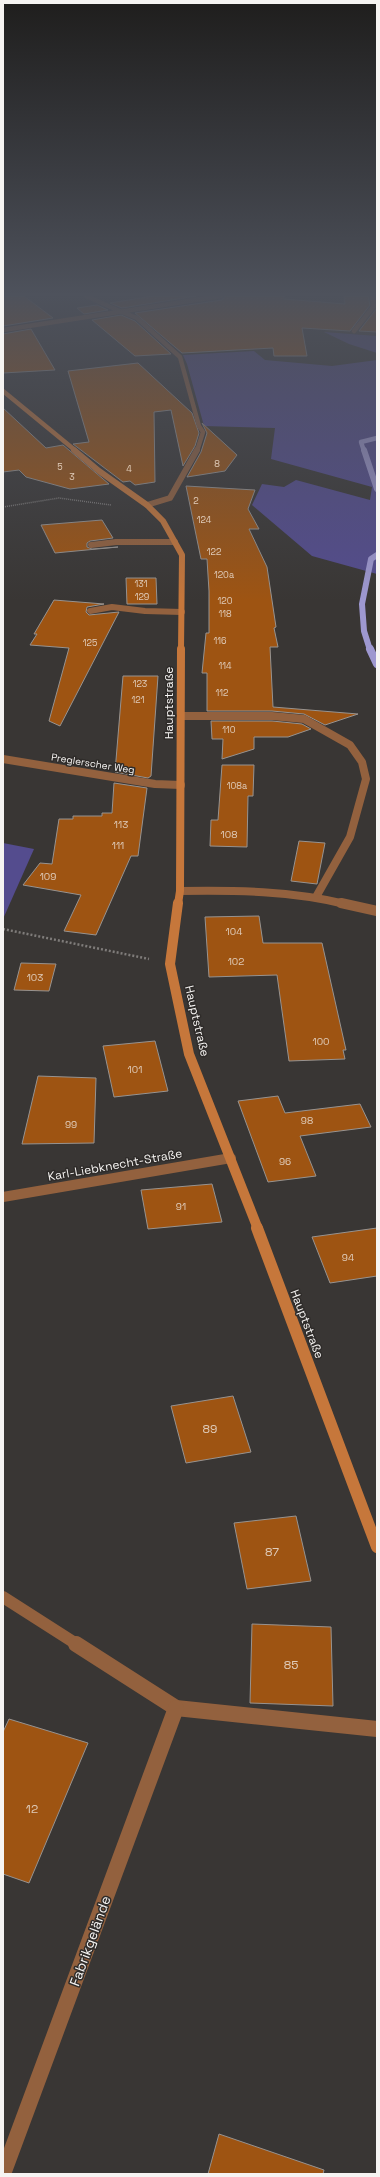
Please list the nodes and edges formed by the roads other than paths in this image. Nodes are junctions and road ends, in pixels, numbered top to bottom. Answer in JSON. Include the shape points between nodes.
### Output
{"nodes":[{"id":1,"x":11,"y":398,"type":"edge"},
{"id":2,"x":191,"y":398,"type":"edge"},
{"id":3,"x":147,"y":505,"type":"junction"},
{"id":4,"x":175,"y":542,"type":"junction"},
{"id":5,"x":91,"y":545,"type":"dead end"},
{"id":6,"x":90,"y":612,"type":"dead end"},
{"id":7,"x":182,"y":612,"type":"junction"},
{"id":8,"x":182,"y":716,"type":"junction"},
{"id":9,"x":3,"y":759,"type":"edge"},
{"id":10,"x":181,"y":784,"type":"junction"},
{"id":11,"x":180,"y":891,"type":"junction"},
{"id":12,"x":316,"y":898,"type":"junction"},
{"id":13,"x":377,"y":911,"type":"edge"},
{"id":14,"x":231,"y":1158,"type":"junction"},
{"id":15,"x":3,"y":1197,"type":"edge"},
{"id":16,"x":377,"y":1547,"type":"edge"},
{"id":17,"x":3,"y":1597,"type":"edge"},
{"id":18,"x":176,"y":1708,"type":"junction"},
{"id":19,"x":377,"y":1729,"type":"edge"},
{"id":20,"x":3,"y":2174,"type":"edge"}],
"edges":[{"from":1,"to":3,"type":"main road","name":"Hauptstraße","via":[[99,472]]},
{"from":2,"to":3,"type":"street","via":[[203,432],[197,451],[170,498]]},
{"from":3,"to":4,"type":"main road","name":"Hauptstraße","via":[[163,521]]},
{"from":4,"to":5,"type":"street","via":[[116,542]]},
{"from":4,"to":7,"type":"main road","name":"Hauptstraße","via":[[182,555]]},
{"from":6,"to":7,"type":"street","via":[[112,608]]},
{"from":7,"to":8,"type":"main road","name":"Hauptstraße"},
{"from":8,"to":10,"type":"main road","name":"Hauptstraße"},
{"from":8,"to":12,"type":"street","via":[[272,716],[304,719],[350,746],[354,751],[362,762],[366,779],[350,837]]},
{"from":9,"to":10,"type":"street","name":"Preglerscher Weg","via":[[155,784]]},
{"from":10,"to":11,"type":"main road","name":"Hauptstraße"},
{"from":11,"to":12,"type":"street","via":[[223,890]]},
{"from":11,"to":14,"type":"main road","name":"Hauptstraße","via":[[170,964],[189,1054]]},
{"from":12,"to":13,"type":"street"},
{"from":14,"to":15,"type":"street","name":"Karl-Liebknecht-Straße"},
{"from":14,"to":16,"type":"main road","name":"Hauptstraße"},
{"from":17,"to":18,"type":"street"},
{"from":18,"to":19,"type":"street"},
{"from":18,"to":20,"type":"street","name":"Fabrikgelände"}]}
